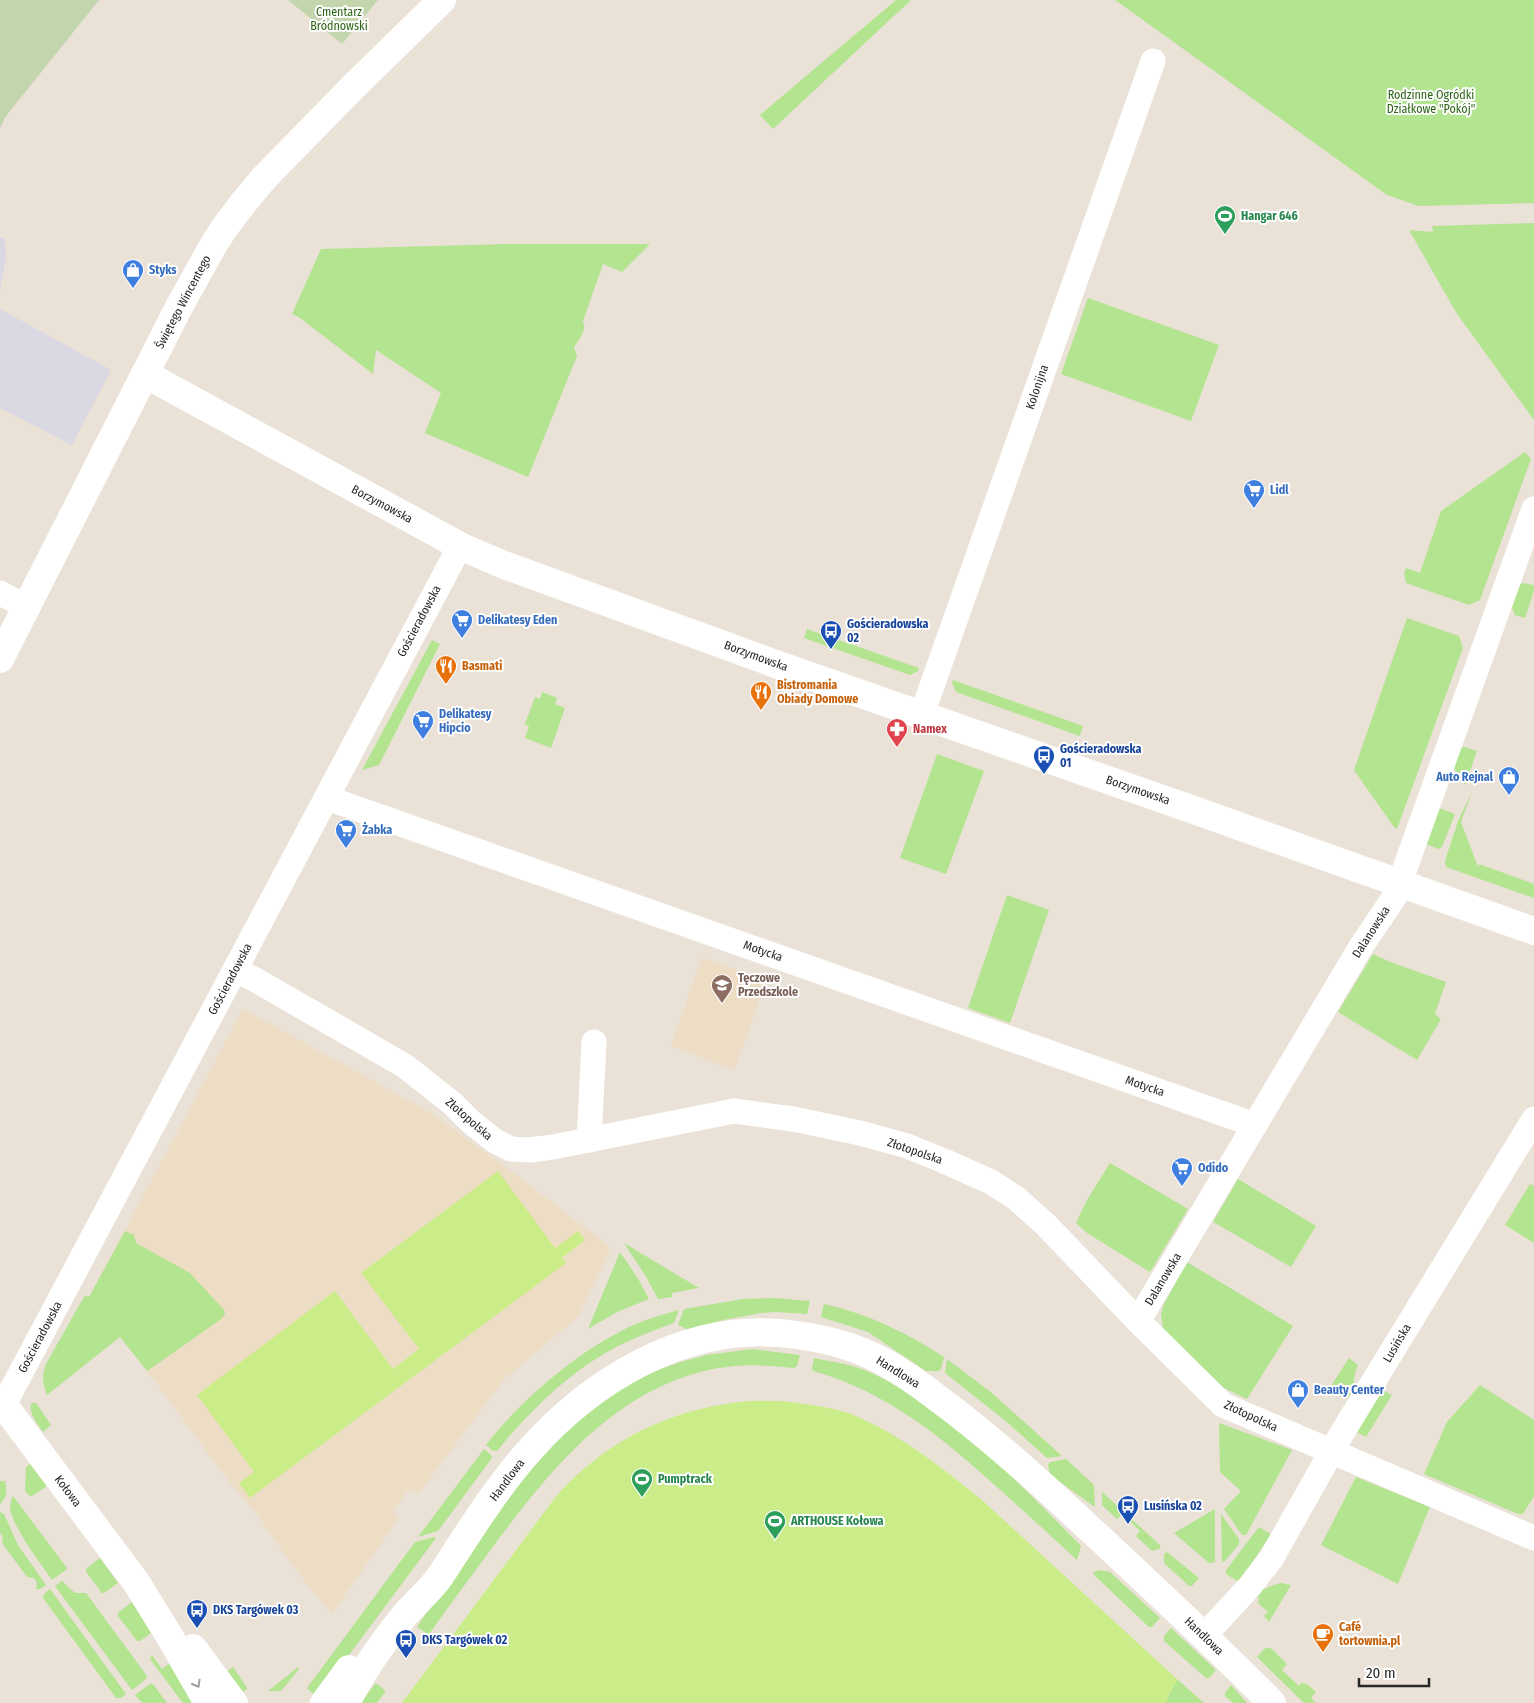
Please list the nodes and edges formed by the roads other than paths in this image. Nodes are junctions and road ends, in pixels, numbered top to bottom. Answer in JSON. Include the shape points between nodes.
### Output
{"nodes":[{"id":1,"x":442,"y":0,"type":"edge"},
{"id":2,"x":1153,"y":61,"type":"dead end"},
{"id":3,"x":145,"y":374,"type":"junction"},
{"id":4,"x":1534,"y":509,"type":"edge"},
{"id":5,"x":460,"y":546,"type":"junction"},
{"id":6,"x":0,"y":593,"type":"edge"},
{"id":7,"x":27,"y":608,"type":"junction"},
{"id":8,"x":0,"y":658,"type":"edge"},
{"id":9,"x":922,"y":714,"type":"junction"},
{"id":10,"x":327,"y":798,"type":"junction"},
{"id":11,"x":1400,"y":883,"type":"junction"},
{"id":12,"x":1534,"y":931,"type":"edge"},
{"id":13,"x":235,"y":970,"type":"junction"},
{"id":14,"x":594,"y":1042,"type":"dead end"},
{"id":15,"x":1534,"y":1119,"type":"edge"},
{"id":16,"x":1256,"y":1125,"type":"junction"},
{"id":17,"x":589,"y":1140,"type":"junction"},
{"id":18,"x":1138,"y":1321,"type":"junction"},
{"id":19,"x":1,"y":1406,"type":"edge"},
{"id":20,"x":1331,"y":1452,"type":"junction"},
{"id":21,"x":476,"y":1520,"type":"junction"},
{"id":22,"x":1531,"y":1532,"type":"edge"},
{"id":23,"x":136,"y":1582,"type":"junction"},
{"id":24,"x":1204,"y":1636,"type":"junction"},
{"id":25,"x":208,"y":1703,"type":"edge"},
{"id":26,"x":234,"y":1703,"type":"edge"},
{"id":27,"x":324,"y":1703,"type":"edge"},
{"id":28,"x":346,"y":1703,"type":"edge"},
{"id":29,"x":1272,"y":1703,"type":"edge"}],
"edges":[{"from":1,"to":3,"type":"street","name":"Świętego Wincentego","via":[[353,87],[244,202],[210,250]]},
{"from":2,"to":9,"type":"street","name":"Kolonijna"},
{"from":3,"to":5,"type":"street","name":"Borzymowska"},
{"from":3,"to":7,"type":"street","name":"Świętego Wincentego"},
{"from":4,"to":11,"type":"street","name":"Dalanowska"},
{"from":5,"to":9,"type":"street","name":"Borzymowska","via":[[542,579]]},
{"from":5,"to":10,"type":"street","name":"Gościeradowska"},
{"from":6,"to":7,"type":"street"},
{"from":7,"to":8,"type":"street","name":"Świętego Wincentego"},
{"from":9,"to":11,"type":"street","name":"Borzymowska"},
{"from":10,"to":13,"type":"street","name":"Gościeradowska"},
{"from":10,"to":16,"type":"street","name":"Motycka"},
{"from":11,"to":12,"type":"street","name":"Borzymowska"},
{"from":11,"to":16,"type":"street","name":"Dalanowska"},
{"from":13,"to":17,"type":"street","name":"Złotopolska","via":[[405,1066],[495,1141],[512,1149],[530,1150]]},
{"from":13,"to":19,"type":"street","name":"Gościeradowska"},
{"from":14,"to":17,"type":"street"},
{"from":15,"to":20,"type":"street","name":"Lusińska"},
{"from":16,"to":18,"type":"street","name":"Dalanowska"},
{"from":17,"to":18,"type":"street","name":"Złotopolska","via":[[734,1111],[793,1118],[906,1146],[970,1171],[1016,1198]]},
{"from":18,"to":20,"type":"street","name":"Złotopolska","via":[[1223,1405]]},
{"from":19,"to":23,"type":"street","name":"Kołowa"},
{"from":20,"to":22,"type":"street","name":"Złotopolska"},
{"from":20,"to":24,"type":"street","name":"Lusińska","via":[[1262,1572]]},
{"from":21,"to":24,"type":"street","name":"Handlowa","via":[[518,1464],[561,1418],[594,1391],[641,1362],[679,1346],[731,1334],[810,1337],[883,1361],[914,1380],[1044,1486]]},
{"from":21,"to":27,"type":"street","name":"Handlowa","via":[[404,1597]]},
{"from":21,"to":28,"type":"street","name":"Handlowa","via":[[436,1583],[403,1618],[360,1675]]},
{"from":23,"to":25,"type":"street","name":"Kołowa","one_way":true},
{"from":23,"to":26,"type":"street","name":"Kołowa","via":[[180,1632]]},
{"from":24,"to":29,"type":"street","name":"Handlowa"}]}
